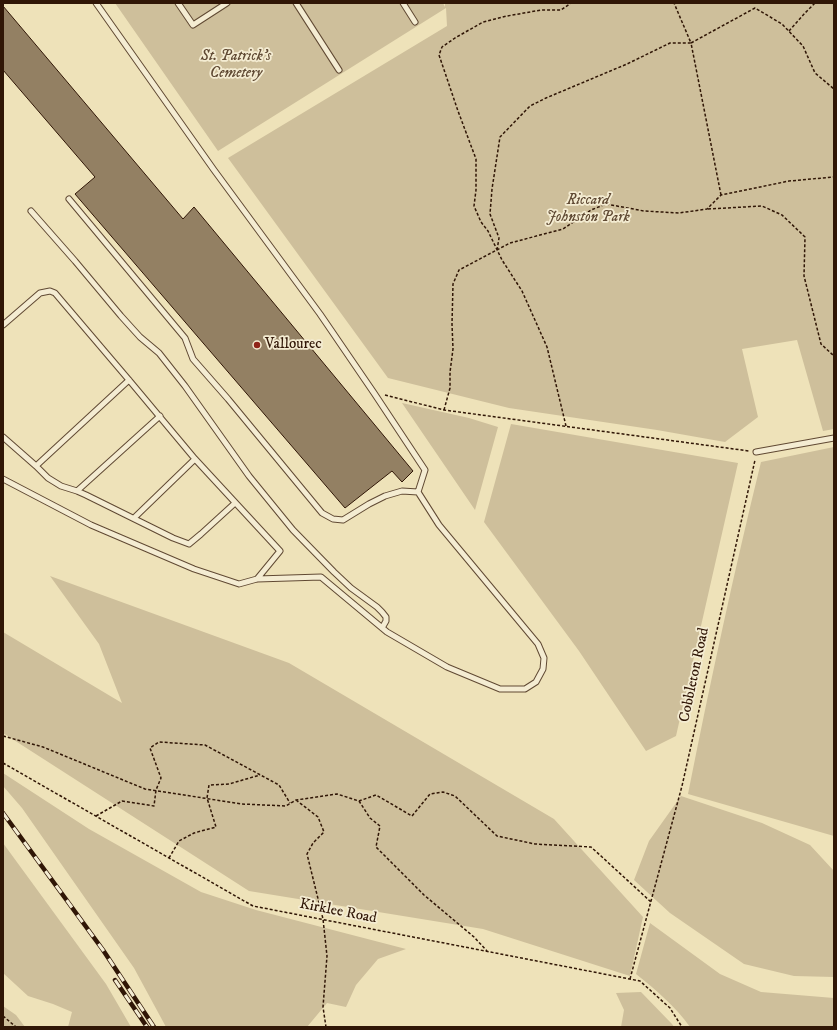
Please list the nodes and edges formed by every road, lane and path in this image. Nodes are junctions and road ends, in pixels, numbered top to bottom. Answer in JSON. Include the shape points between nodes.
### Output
{"nodes":[{"id":1,"x":96,"y":3,"type":"edge"},
{"id":2,"x":178,"y":3,"type":"edge"},
{"id":3,"x":227,"y":3,"type":"edge"},
{"id":4,"x":296,"y":3,"type":"edge"},
{"id":5,"x":403,"y":3,"type":"edge"},
{"id":6,"x":571,"y":3,"type":"edge"},
{"id":7,"x":674,"y":3,"type":"edge"},
{"id":8,"x":815,"y":3,"type":"edge"},
{"id":9,"x":415,"y":22,"type":"dead end"},
{"id":10,"x":789,"y":31,"type":"junction"},
{"id":11,"x":691,"y":43,"type":"junction"},
{"id":12,"x":339,"y":70,"type":"dead end"},
{"id":13,"x":834,"y":89,"type":"edge"},
{"id":14,"x":834,"y":177,"type":"edge"},
{"id":15,"x":721,"y":195,"type":"junction"},
{"id":16,"x":69,"y":199,"type":"dead end"},
{"id":17,"x":708,"y":209,"type":"junction"},
{"id":18,"x":31,"y":211,"type":"dead end"},
{"id":19,"x":497,"y":250,"type":"junction"},
{"id":20,"x":3,"y":325,"type":"edge"},
{"id":21,"x":834,"y":356,"type":"edge"},
{"id":22,"x":129,"y":380,"type":"junction"},
{"id":23,"x":374,"y":393,"type":"junction"},
{"id":24,"x":444,"y":410,"type":"junction"},
{"id":25,"x":160,"y":416,"type":"junction"},
{"id":26,"x":566,"y":426,"type":"junction"},
{"id":27,"x":3,"y":437,"type":"edge"},
{"id":28,"x":834,"y":438,"type":"edge"},
{"id":29,"x":756,"y":452,"type":"junction"},
{"id":30,"x":195,"y":459,"type":"junction"},
{"id":31,"x":36,"y":466,"type":"junction"},
{"id":32,"x":3,"y":479,"type":"edge"},
{"id":33,"x":77,"y":491,"type":"junction"},
{"id":34,"x":418,"y":492,"type":"junction"},
{"id":35,"x":235,"y":503,"type":"junction"},
{"id":36,"x":134,"y":518,"type":"junction"},
{"id":37,"x":257,"y":580,"type":"junction"},
{"id":38,"x":382,"y":628,"type":"junction"},
{"id":39,"x":3,"y":736,"type":"edge"},
{"id":40,"x":3,"y":763,"type":"edge"},
{"id":41,"x":260,"y":775,"type":"junction"},
{"id":42,"x":156,"y":790,"type":"junction"},
{"id":43,"x":206,"y":798,"type":"junction"},
{"id":44,"x":296,"y":800,"type":"junction"},
{"id":45,"x":359,"y":801,"type":"junction"},
{"id":46,"x":290,"y":803,"type":"junction"},
{"id":47,"x":96,"y":816,"type":"junction"},
{"id":48,"x":169,"y":858,"type":"junction"},
{"id":49,"x":651,"y":902,"type":"junction"},
{"id":50,"x":322,"y":919,"type":"junction"},
{"id":51,"x":487,"y":951,"type":"junction"},
{"id":52,"x":630,"y":979,"type":"junction"},
{"id":53,"x":3,"y":1016,"type":"edge"},
{"id":54,"x":16,"y":1027,"type":"edge"},
{"id":55,"x":326,"y":1027,"type":"edge"},
{"id":56,"x":682,"y":1027,"type":"edge"}],
"edges":[{"from":1,"to":23,"type":"lane"},
{"from":2,"to":3,"type":"lane","via":[[193,25]]},
{"from":4,"to":12,"type":"lane"},
{"from":5,"to":9,"type":"lane"},
{"from":6,"to":19,"type":"path","via":[[562,10],[541,10],[483,22],[442,47],[439,55],[476,159],[474,206]]},
{"from":7,"to":11,"type":"path"},
{"from":8,"to":10,"type":"path"},
{"from":10,"to":11,"type":"path","via":[[755,8]]},
{"from":10,"to":13,"type":"path","via":[[803,46],[815,73]]},
{"from":11,"to":15,"type":"path"},
{"from":11,"to":19,"type":"path","via":[[670,43],[546,98],[530,106],[500,137],[490,214],[499,238]]},
{"from":14,"to":15,"type":"path","via":[[789,182]]},
{"from":15,"to":17,"type":"path"},
{"from":16,"to":34,"type":"lane","via":[[185,338],[193,359],[322,513],[333,519],[343,520],[385,496],[402,491]]},
{"from":17,"to":19,"type":"path","via":[[679,213],[644,211],[606,204],[591,210],[563,229],[510,243]]},
{"from":17,"to":21,"type":"path","via":[[762,206],[782,215],[805,237],[804,276],[821,344]]},
{"from":18,"to":38,"type":"lane","via":[[121,316],[159,353],[254,482],[293,530],[351,588],[382,612],[386,621]]},
{"from":19,"to":24,"type":"path","via":[[459,270],[453,284],[453,349],[450,388]]},
{"from":19,"to":26,"type":"path","via":[[522,291],[547,347]]},
{"from":20,"to":22,"type":"lane","via":[[40,293],[55,293]]},
{"from":22,"to":25,"type":"lane"},
{"from":22,"to":31,"type":"lane"},
{"from":23,"to":24,"type":"path"},
{"from":23,"to":34,"type":"lane","via":[[425,470]]},
{"from":24,"to":26,"type":"path"},
{"from":25,"to":30,"type":"lane"},
{"from":25,"to":33,"type":"lane"},
{"from":26,"to":29,"type":"path"},
{"from":27,"to":31,"type":"lane"},
{"from":28,"to":29,"type":"lane"},
{"from":29,"to":49,"type":"path","name":"Cobbleton Road","via":[[682,786]]},
{"from":30,"to":35,"type":"lane"},
{"from":30,"to":36,"type":"lane"},
{"from":31,"to":33,"type":"lane","via":[[48,478]]},
{"from":32,"to":37,"type":"lane","via":[[91,524],[194,569],[239,584]]},
{"from":33,"to":36,"type":"lane"},
{"from":34,"to":38,"type":"lane","via":[[440,525],[538,644],[544,658],[543,669],[536,682],[525,689],[500,689],[447,667]]},
{"from":35,"to":36,"type":"lane","via":[[189,544]]},
{"from":35,"to":37,"type":"lane","via":[[280,551]]},
{"from":37,"to":38,"type":"lane","via":[[321,576]]},
{"from":39,"to":42,"type":"path","via":[[43,747],[145,789]]},
{"from":40,"to":47,"type":"path","name":"Kirklee Road"},
{"from":41,"to":42,"type":"path","via":[[205,745],[159,742],[150,748],[161,778]]},
{"from":41,"to":43,"type":"path","via":[[229,784],[209,785]]},
{"from":41,"to":46,"type":"path","via":[[278,785]]},
{"from":42,"to":43,"type":"path"},
{"from":42,"to":47,"type":"path","via":[[154,806],[122,801]]},
{"from":43,"to":46,"type":"path","via":[[242,804],[286,806]]},
{"from":43,"to":48,"type":"path","via":[[216,827],[194,833],[179,841]]},
{"from":44,"to":45,"type":"path","via":[[337,794]]},
{"from":44,"to":46,"type":"path"},
{"from":44,"to":50,"type":"path","via":[[318,817],[324,832],[307,854]]},
{"from":45,"to":49,"type":"path","via":[[376,795],[412,816],[430,794],[443,792],[455,796],[497,836],[535,844],[591,847]]},
{"from":45,"to":51,"type":"path","via":[[370,818],[380,826],[376,847],[424,896]]},
{"from":47,"to":48,"type":"path","name":"Kirklee Road"},
{"from":48,"to":50,"type":"path","name":"Kirklee Road","via":[[253,906]]},
{"from":49,"to":52,"type":"path","name":"Cobbleton Road"},
{"from":50,"to":51,"type":"path","name":"Kirklee Road"},
{"from":50,"to":55,"type":"path","via":[[327,956],[323,1006]]},
{"from":51,"to":52,"type":"path","name":"Kirklee Road"},
{"from":52,"to":56,"type":"path","name":"Kirklee Road","via":[[640,981],[670,1008]]},
{"from":53,"to":54,"type":"path"}]}
